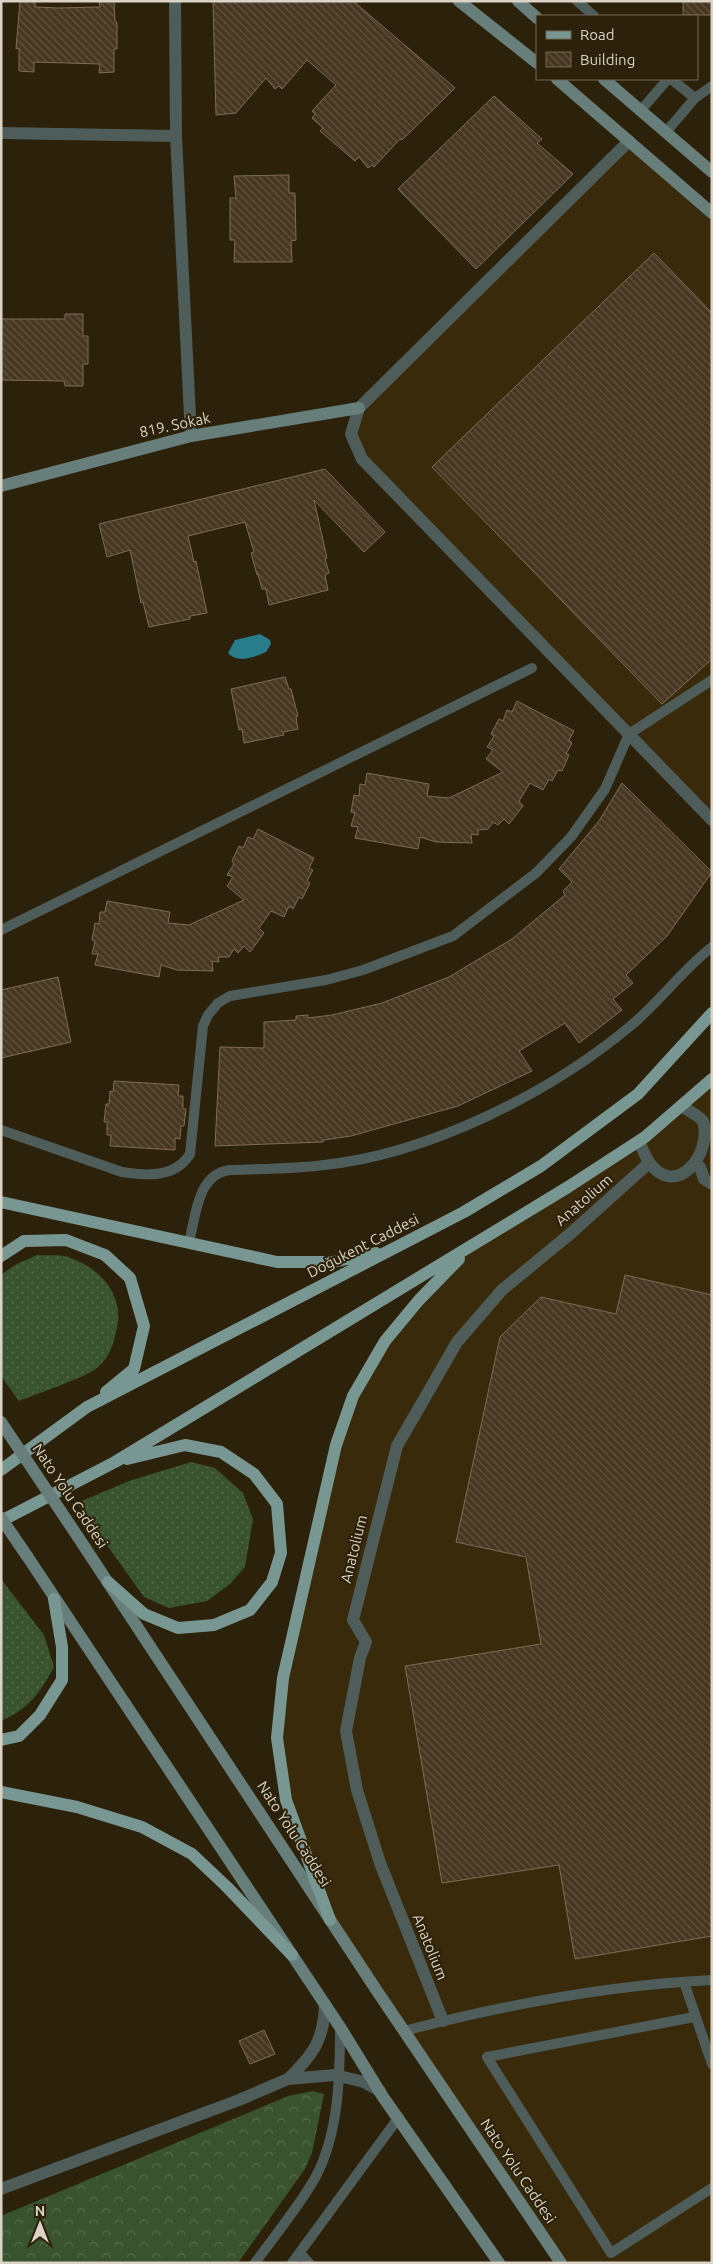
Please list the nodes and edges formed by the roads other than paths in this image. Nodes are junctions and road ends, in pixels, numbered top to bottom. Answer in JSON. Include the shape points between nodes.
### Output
{"nodes":[{"id":1,"x":175,"y":1,"type":"edge"},
{"id":2,"x":459,"y":1,"type":"edge"},
{"id":3,"x":518,"y":1,"type":"edge"},
{"id":4,"x":577,"y":1,"type":"edge"},
{"id":5,"x":593,"y":15,"type":"edge"},
{"id":6,"x":536,"y":17,"type":"edge"},
{"id":7,"x":536,"y":62,"type":"edge"},
{"id":8,"x":558,"y":80,"type":"edge"},
{"id":9,"x":605,"y":80,"type":"edge"},
{"id":10,"x":668,"y":80,"type":"edge"},
{"id":11,"x":670,"y":80,"type":"edge"},
{"id":12,"x":712,"y":86,"type":"edge"},
{"id":13,"x":695,"y":98,"type":"junction"},
{"id":14,"x":641,"y":110,"type":"junction"},
{"id":15,"x":666,"y":132,"type":"junction"},
{"id":16,"x":1,"y":133,"type":"edge"},
{"id":17,"x":176,"y":136,"type":"junction"},
{"id":18,"x":629,"y":141,"type":"junction"},
{"id":19,"x":712,"y":172,"type":"edge"},
{"id":20,"x":712,"y":213,"type":"edge"},
{"id":21,"x":358,"y":408,"type":"junction"},
{"id":22,"x":191,"y":436,"type":"junction"},
{"id":23,"x":1,"y":486,"type":"edge"},
{"id":24,"x":532,"y":668,"type":"dead end"},
{"id":25,"x":712,"y":680,"type":"edge"},
{"id":26,"x":629,"y":734,"type":"junction"},
{"id":27,"x":712,"y":820,"type":"edge"},
{"id":28,"x":1,"y":930,"type":"edge"},
{"id":29,"x":712,"y":947,"type":"edge"},
{"id":30,"x":712,"y":1013,"type":"edge"},
{"id":31,"x":712,"y":1079,"type":"edge"},
{"id":32,"x":681,"y":1106,"type":"junction"},
{"id":33,"x":1,"y":1130,"type":"edge"},
{"id":34,"x":711,"y":1137,"type":"edge"},
{"id":35,"x":639,"y":1141,"type":"junction"},
{"id":36,"x":649,"y":1163,"type":"junction"},
{"id":37,"x":700,"y":1167,"type":"junction"},
{"id":38,"x":712,"y":1184,"type":"edge"},
{"id":39,"x":1,"y":1202,"type":"edge"},
{"id":40,"x":464,"y":1212,"type":"junction"},
{"id":41,"x":189,"y":1242,"type":"junction"},
{"id":42,"x":472,"y":1245,"type":"junction"},
{"id":43,"x":1,"y":1256,"type":"edge"},
{"id":44,"x":87,"y":1407,"type":"junction"},
{"id":45,"x":1,"y":1422,"type":"edge"},
{"id":46,"x":115,"y":1462,"type":"junction"},
{"id":47,"x":1,"y":1470,"type":"edge"},
{"id":48,"x":1,"y":1520,"type":"edge"},
{"id":49,"x":108,"y":1582,"type":"junction"},
{"id":50,"x":54,"y":1599,"type":"junction"},
{"id":51,"x":1,"y":1740,"type":"edge"},
{"id":52,"x":1,"y":1792,"type":"edge"},
{"id":53,"x":330,"y":1920,"type":"junction"},
{"id":54,"x":292,"y":1955,"type":"junction"},
{"id":55,"x":712,"y":1980,"type":"edge"},
{"id":56,"x":684,"y":1982,"type":"junction"},
{"id":57,"x":325,"y":2004,"type":"junction"},
{"id":58,"x":694,"y":2017,"type":"junction"},
{"id":59,"x":442,"y":2021,"type":"junction"},
{"id":60,"x":340,"y":2027,"type":"junction"},
{"id":61,"x":404,"y":2031,"type":"junction"},
{"id":62,"x":712,"y":2064,"type":"edge"},
{"id":63,"x":339,"y":2076,"type":"junction"},
{"id":64,"x":288,"y":2079,"type":"junction"},
{"id":65,"x":380,"y":2091,"type":"junction"},
{"id":66,"x":399,"y":2117,"type":"junction"},
{"id":67,"x":712,"y":2188,"type":"edge"},
{"id":68,"x":1,"y":2189,"type":"edge"},
{"id":69,"x":300,"y":2253,"type":"junction"},
{"id":70,"x":255,"y":2263,"type":"edge"},
{"id":71,"x":292,"y":2263,"type":"edge"},
{"id":72,"x":309,"y":2263,"type":"edge"},
{"id":73,"x":499,"y":2263,"type":"edge"},
{"id":74,"x":561,"y":2263,"type":"edge"}],
"edges":[{"from":1,"to":17,"type":"street"},
{"from":2,"to":7,"type":"main road"},
{"from":3,"to":6,"type":"main road"},
{"from":4,"to":5,"type":"lane"},
{"from":8,"to":18,"type":"main road"},
{"from":9,"to":14,"type":"main road"},
{"from":10,"to":14,"type":"lane"},
{"from":11,"to":13,"type":"lane"},
{"from":12,"to":13,"type":"lane"},
{"from":13,"to":15,"type":"lane"},
{"from":14,"to":15,"type":"main road"},
{"from":15,"to":19,"type":"main road"},
{"from":16,"to":17,"type":"street"},
{"from":17,"to":22,"type":"street"},
{"from":18,"to":20,"type":"main road"},
{"from":18,"to":21,"type":"street"},
{"from":21,"to":22,"type":"main road","name":"819. Sokak"},
{"from":21,"to":26,"type":"street","via":[[351,434],[362,459]]},
{"from":22,"to":23,"type":"main road","name":"819. Sokak"},
{"from":24,"to":28,"type":"lane"},
{"from":25,"to":26,"type":"lane"},
{"from":26,"to":27,"type":"street"},
{"from":26,"to":33,"type":"lane","via":[[605,789],[571,837],[536,873],[453,936],[363,970],[326,980],[245,992],[218,1003],[203,1026],[190,1154],[172,1171],[155,1174],[122,1172]]},
{"from":29,"to":41,"type":"lane","via":[[621,1033],[548,1084],[481,1118],[416,1143],[356,1159],[325,1165],[230,1170],[217,1174],[203,1189]]},
{"from":30,"to":40,"type":"main road","name":"Doğukent Caddesi","via":[[638,1094],[541,1166]]},
{"from":31,"to":32,"type":"main road"},
{"from":32,"to":34,"type":"street","via":[[703,1121]]},
{"from":32,"to":35,"type":"main road"},
{"from":34,"to":37,"type":"street","via":[[708,1155]]},
{"from":35,"to":36,"type":"street"},
{"from":35,"to":42,"type":"main road"},
{"from":36,"to":37,"type":"street","via":[[666,1176],[688,1175]]},
{"from":36,"to":59,"type":"street","name":"Anatolium","via":[[502,1290],[457,1342],[397,1446],[353,1620],[366,1642],[346,1731],[357,1790],[380,1863]]},
{"from":37,"to":38,"type":"street","via":[[704,1180]]},
{"from":39,"to":41,"type":"main road"},
{"from":40,"to":41,"type":"main road","via":[[385,1251],[333,1262],[277,1262]]},
{"from":40,"to":44,"type":"main road","name":"Doğukent Caddesi"},
{"from":42,"to":46,"type":"main road"},
{"from":42,"to":53,"type":"main road","via":[[385,1341],[353,1396],[336,1445],[282,1678],[277,1738],[286,1800]]},
{"from":43,"to":44,"type":"main road","via":[[24,1241],[66,1240],[105,1255],[130,1278],[144,1326],[134,1369]]},
{"from":44,"to":47,"type":"main road","name":"Doğukent Caddesi"},
{"from":45,"to":49,"type":"main road","name":"Nato Yolu Caddesi","bridge":true},
{"from":46,"to":48,"type":"main road"},
{"from":46,"to":49,"type":"main road","via":[[185,1445],[221,1452],[254,1474],[277,1504],[281,1553],[272,1582],[250,1610],[214,1625],[178,1628],[144,1614]]},
{"from":48,"to":50,"type":"main road","bridge":true},
{"from":49,"to":53,"type":"main road","name":"Nato Yolu Caddesi"},
{"from":50,"to":51,"type":"main road","via":[[62,1647],[62,1680],[40,1715],[19,1736]]},
{"from":50,"to":54,"type":"main road"},
{"from":52,"to":54,"type":"main road","via":[[77,1808],[142,1827],[192,1854]]},
{"from":53,"to":61,"type":"main road","name":"Nato Yolu Caddesi"},
{"from":54,"to":57,"type":"main road"},
{"from":55,"to":56,"type":"lane"},
{"from":56,"to":58,"type":"lane"},
{"from":56,"to":59,"type":"lane","via":[[585,1994]]},
{"from":57,"to":60,"type":"main road"},
{"from":57,"to":64,"type":"street","via":[[320,2038],[308,2060]]},
{"from":58,"to":62,"type":"lane"},
{"from":58,"to":67,"type":"lane","via":[[487,2057],[611,2253]]},
{"from":59,"to":61,"type":"lane"},
{"from":60,"to":63,"type":"lane"},
{"from":60,"to":65,"type":"main road"},
{"from":61,"to":74,"type":"main road","name":"Nato Yolu Caddesi"},
{"from":63,"to":64,"type":"street"},
{"from":63,"to":65,"type":"street","via":[[364,2082]]},
{"from":63,"to":70,"type":"lane","via":[[324,2159]]},
{"from":64,"to":68,"type":"street"},
{"from":65,"to":66,"type":"main road"},
{"from":66,"to":69,"type":"lane"},
{"from":66,"to":73,"type":"main road"},
{"from":69,"to":71,"type":"lane"},
{"from":69,"to":72,"type":"lane"}]}
